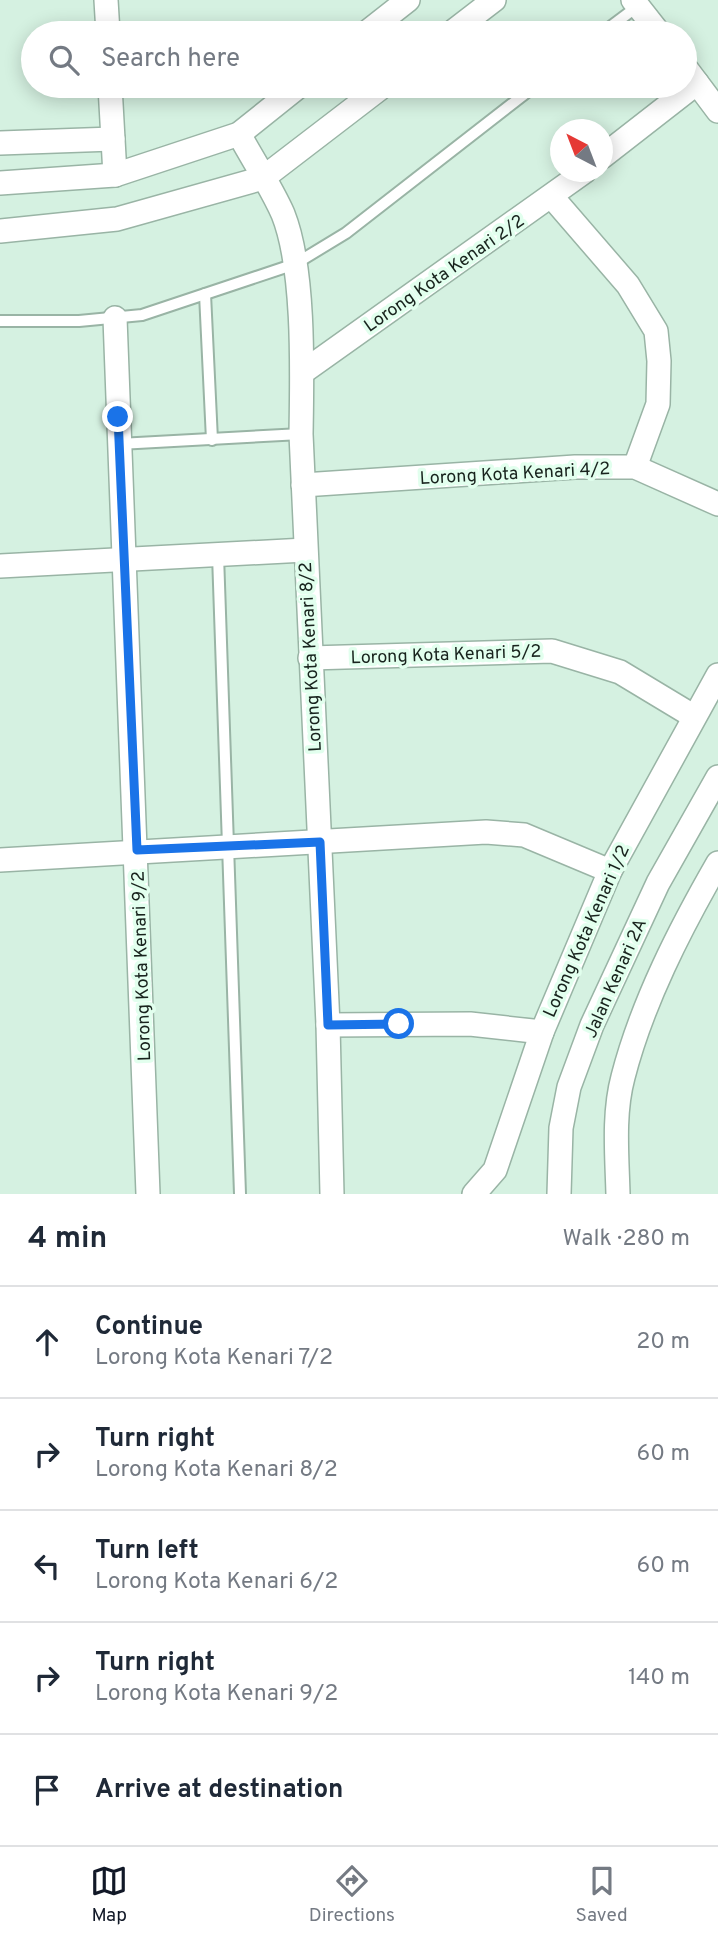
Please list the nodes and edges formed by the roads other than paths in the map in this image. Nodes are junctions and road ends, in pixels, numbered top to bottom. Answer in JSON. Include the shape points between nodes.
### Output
{"nodes":[{"id":1,"x":107,"y":0,"type":"edge"},
{"id":2,"x":408,"y":0,"type":"edge"},
{"id":3,"x":494,"y":0,"type":"edge"},
{"id":4,"x":636,"y":3,"type":"edge"},
{"id":5,"x":108,"y":21,"type":"edge"},
{"id":6,"x":381,"y":21,"type":"edge"},
{"id":7,"x":467,"y":21,"type":"edge"},
{"id":8,"x":616,"y":21,"type":"edge"},
{"id":9,"x":650,"y":21,"type":"edge"},
{"id":10,"x":697,"y":83,"type":"edge"},
{"id":11,"x":111,"y":98,"type":"edge"},
{"id":12,"x":284,"y":98,"type":"edge"},
{"id":13,"x":367,"y":98,"type":"edge"},
{"id":14,"x":520,"y":98,"type":"edge"},
{"id":15,"x":666,"y":98,"type":"edge"},
{"id":16,"x":718,"y":111,"type":"edge"},
{"id":17,"x":239,"y":134,"type":"junction"},
{"id":18,"x":113,"y":139,"type":"junction"},
{"id":19,"x":0,"y":143,"type":"edge"},
{"id":20,"x":613,"y":148,"type":"edge"},
{"id":21,"x":115,"y":175,"type":"junction"},
{"id":22,"x":262,"y":178,"type":"junction"},
{"id":23,"x":571,"y":182,"type":"edge"},
{"id":24,"x":0,"y":183,"type":"edge"},
{"id":25,"x":552,"y":197,"type":"junction"},
{"id":26,"x":0,"y":232,"type":"edge"},
{"id":27,"x":295,"y":264,"type":"junction"},
{"id":28,"x":205,"y":294,"type":"junction"},
{"id":29,"x":115,"y":318,"type":"junction"},
{"id":30,"x":0,"y":321,"type":"edge"},
{"id":31,"x":303,"y":372,"type":"junction"},
{"id":32,"x":301,"y":434,"type":"junction"},
{"id":33,"x":212,"y":440,"type":"junction"},
{"id":34,"x":119,"y":444,"type":"junction"},
{"id":35,"x":635,"y":467,"type":"junction"},
{"id":36,"x":303,"y":485,"type":"junction"},
{"id":37,"x":718,"y":504,"type":"edge"},
{"id":38,"x":305,"y":550,"type":"junction"},
{"id":39,"x":218,"y":555,"type":"junction"},
{"id":40,"x":124,"y":561,"type":"junction"},
{"id":41,"x":0,"y":566,"type":"edge"},
{"id":42,"x":310,"y":658,"type":"junction"},
{"id":43,"x":718,"y":675,"type":"edge"},
{"id":44,"x":692,"y":716,"type":"junction"},
{"id":45,"x":718,"y":777,"type":"edge"},
{"id":46,"x":320,"y":842,"type":"junction"},
{"id":47,"x":228,"y":847,"type":"junction"},
{"id":48,"x":137,"y":850,"type":"junction"},
{"id":49,"x":0,"y":860,"type":"edge"},
{"id":50,"x":718,"y":863,"type":"edge"},
{"id":51,"x":610,"y":871,"type":"junction"},
{"id":52,"x":328,"y":1025,"type":"junction"},
{"id":53,"x":542,"y":1032,"type":"junction"},
{"id":54,"x":148,"y":1194,"type":"edge"},
{"id":55,"x":240,"y":1194,"type":"edge"},
{"id":56,"x":332,"y":1194,"type":"edge"},
{"id":57,"x":474,"y":1194,"type":"edge"},
{"id":58,"x":559,"y":1194,"type":"edge"},
{"id":59,"x":618,"y":1194,"type":"edge"}],
"edges":[{"from":1,"to":5,"type":"street"},
{"from":2,"to":6,"type":"street"},
{"from":3,"to":7,"type":"street"},
{"from":4,"to":8,"type":"lane"},
{"from":4,"to":9,"type":"street"},
{"from":10,"to":16,"type":"street"},
{"from":11,"to":18,"type":"street"},
{"from":12,"to":17,"type":"street"},
{"from":13,"to":22,"type":"street"},
{"from":14,"to":27,"type":"lane","via":[[346,233]]},
{"from":15,"to":20,"type":"street"},
{"from":17,"to":21,"type":"street"},
{"from":17,"to":22,"type":"street","name":"Lorong Kota Kenari 8/2"},
{"from":18,"to":19,"type":"street"},
{"from":18,"to":21,"type":"street"},
{"from":21,"to":24,"type":"street"},
{"from":22,"to":26,"type":"street","via":[[117,219]]},
{"from":22,"to":27,"type":"street","name":"Lorong Kota Kenari 8/2","via":[[282,213]]},
{"from":23,"to":25,"type":"street","name":"Lorong Kota Kenari 2/2"},
{"from":25,"to":31,"type":"street","name":"Lorong Kota Kenari 2/2"},
{"from":25,"to":35,"type":"street","via":[[628,285],[656,331],[658,404]]},
{"from":27,"to":28,"type":"lane"},
{"from":27,"to":31,"type":"street","name":"Lorong Kota Kenari 8/2"},
{"from":28,"to":29,"type":"lane","via":[[142,315]]},
{"from":28,"to":33,"type":"lane"},
{"from":29,"to":30,"type":"lane"},
{"from":29,"to":34,"type":"street","name":"Lorong Kota Kenari 9/2"},
{"from":31,"to":32,"type":"street","name":"Lorong Kota Kenari 8/2"},
{"from":32,"to":33,"type":"lane"},
{"from":32,"to":36,"type":"street","name":"Lorong Kota Kenari 8/2"},
{"from":33,"to":34,"type":"lane"},
{"from":34,"to":40,"type":"street","name":"Lorong Kota Kenari 9/2"},
{"from":35,"to":36,"type":"street","name":"Lorong Kota Kenari 4/2"},
{"from":35,"to":37,"type":"street","name":"Lorong Kota Kenari 4/2"},
{"from":36,"to":38,"type":"street","name":"Lorong Kota Kenari 8/2"},
{"from":38,"to":39,"type":"street"},
{"from":38,"to":42,"type":"street","name":"Lorong Kota Kenari 8/2"},
{"from":39,"to":40,"type":"street"},
{"from":39,"to":47,"type":"lane"},
{"from":40,"to":41,"type":"street"},
{"from":40,"to":48,"type":"street","name":"Lorong Kota Kenari 9/2"},
{"from":42,"to":44,"type":"street","name":"Lorong Kota Kenari 5/2","via":[[552,651],[620,672]]},
{"from":42,"to":46,"type":"street","name":"Lorong Kota Kenari 8/2"},
{"from":43,"to":44,"type":"street","name":"Lorong Kota Kenari 1/2"},
{"from":44,"to":51,"type":"street","name":"Lorong Kota Kenari 1/2"},
{"from":45,"to":58,"type":"street","name":"Jalan Kenari 2A","via":[[658,883],[592,1025],[569,1087],[561,1128]]},
{"from":46,"to":47,"type":"street"},
{"from":46,"to":51,"type":"street","via":[[486,832],[524,835]]},
{"from":46,"to":52,"type":"street","name":"Lorong Kota Kenari 8/2"},
{"from":47,"to":48,"type":"street"},
{"from":47,"to":55,"type":"lane"},
{"from":48,"to":49,"type":"street"},
{"from":48,"to":54,"type":"street","name":"Lorong Kota Kenari 9/2"},
{"from":50,"to":59,"type":"street","via":[[660,974],[622,1078]]},
{"from":51,"to":53,"type":"street","name":"Lorong Kota Kenari 1/2"},
{"from":52,"to":53,"type":"street","via":[[470,1024]]},
{"from":52,"to":56,"type":"street","name":"Lorong Kota Kenari 8/2"},
{"from":53,"to":57,"type":"street","name":"Lorong Kota Kenari 1/2","via":[[495,1170]]}]}
